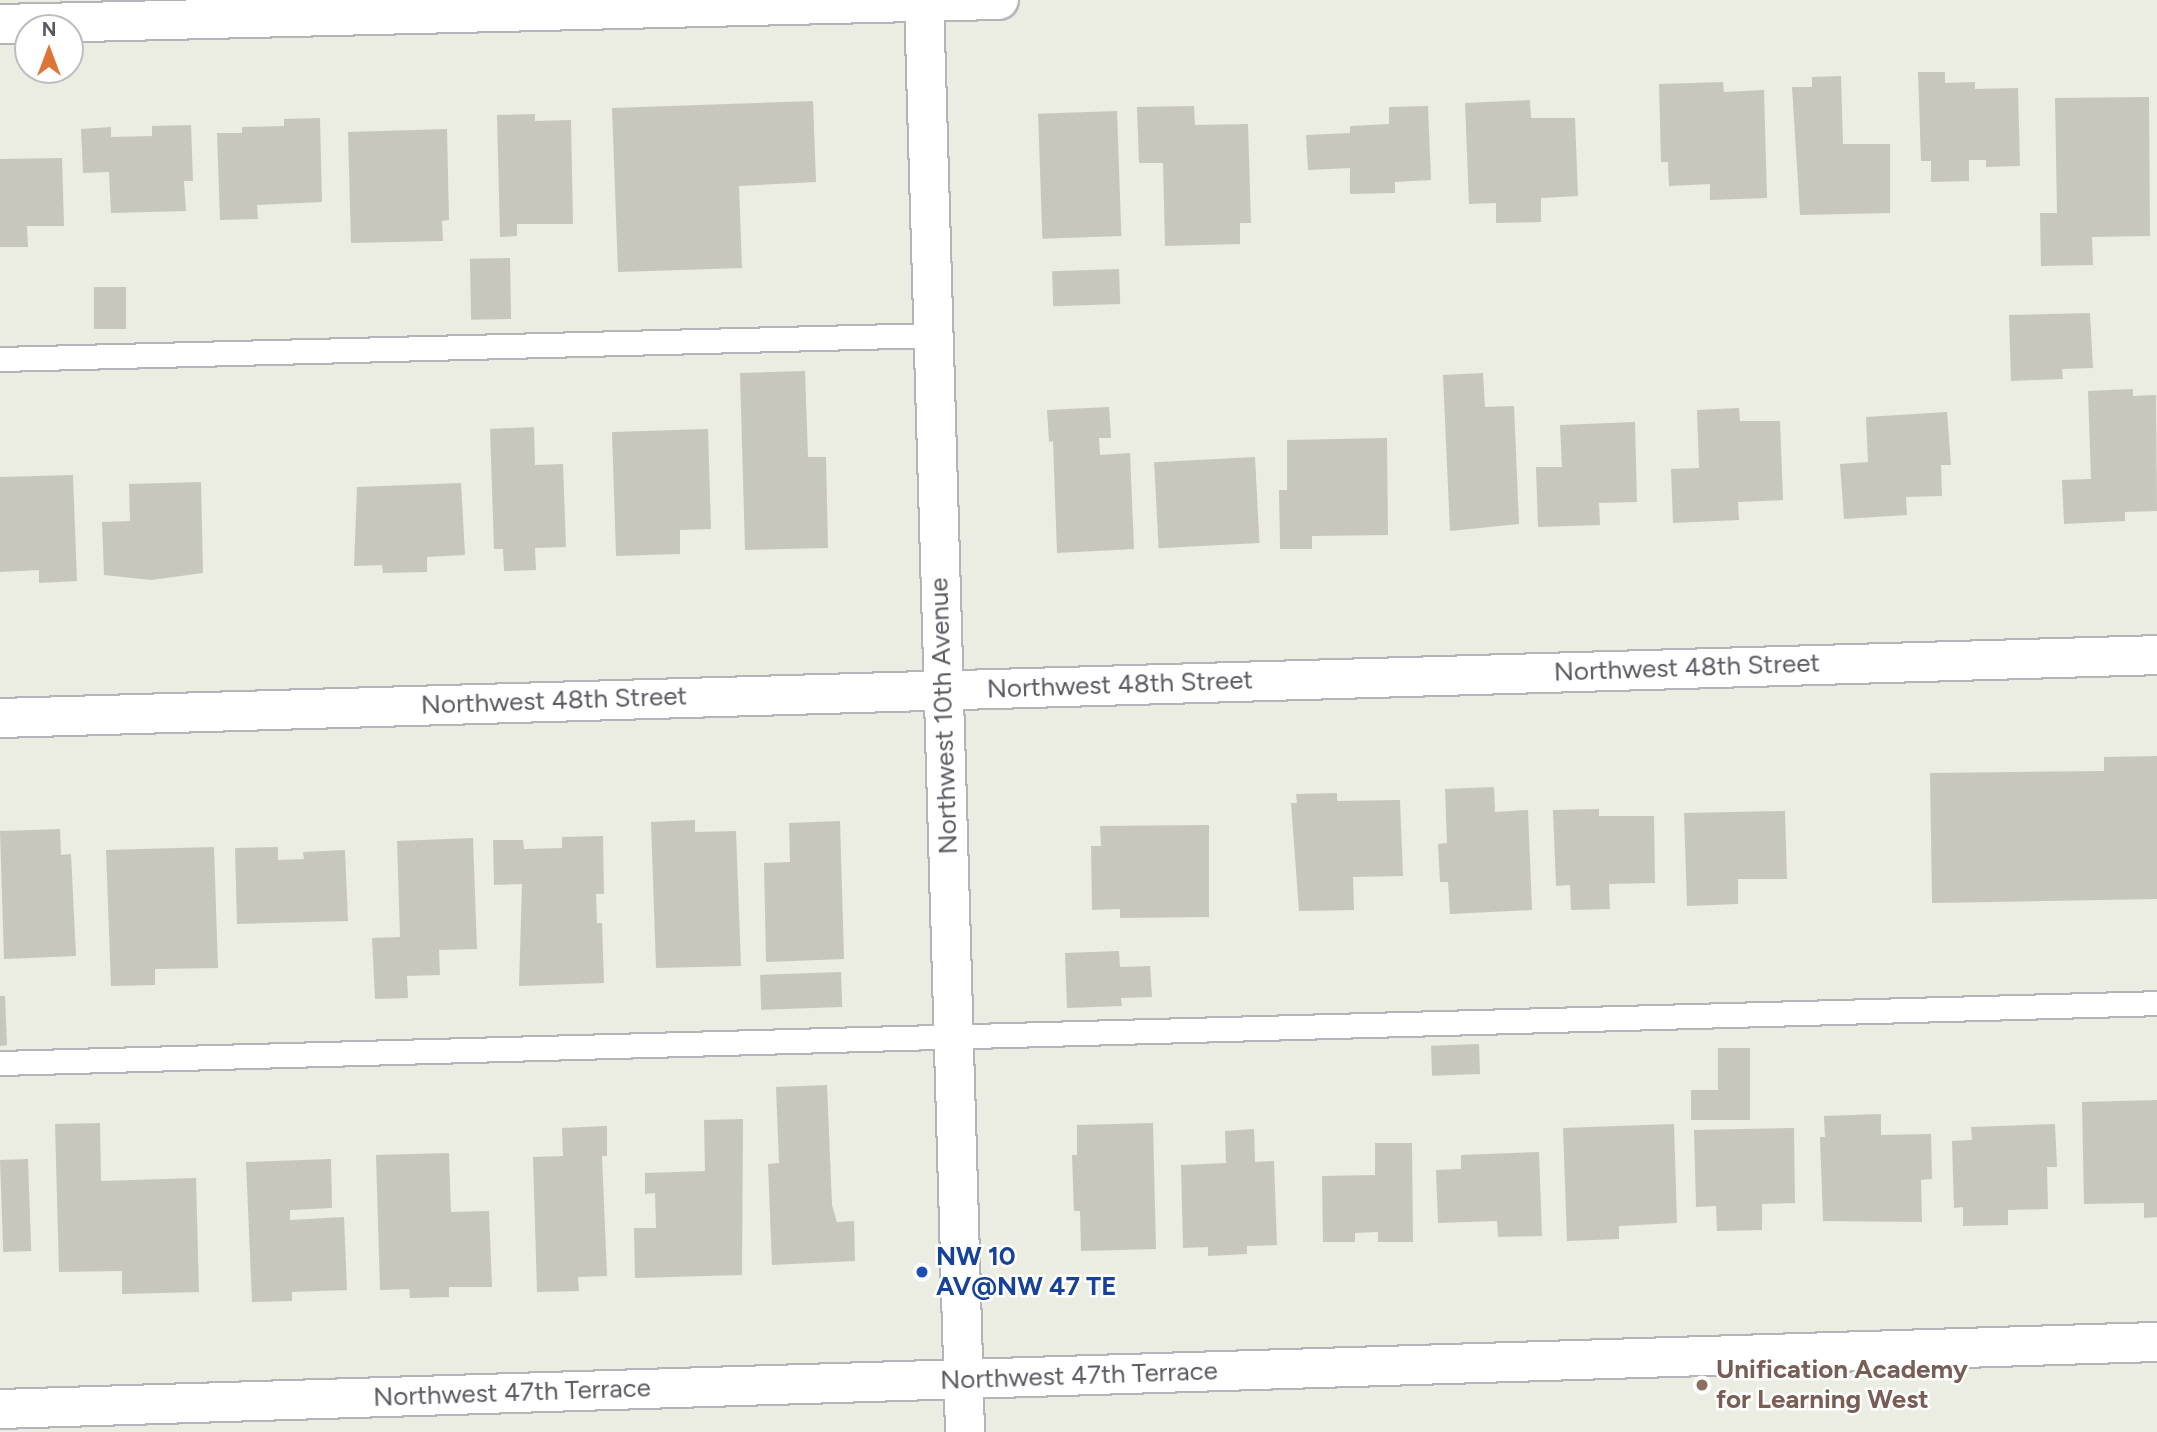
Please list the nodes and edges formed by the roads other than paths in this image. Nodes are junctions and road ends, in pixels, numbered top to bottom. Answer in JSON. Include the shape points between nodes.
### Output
{"nodes":[{"id":1,"x":999,"y":0,"type":"edge"},
{"id":2,"x":924,"y":1,"type":"edge"},
{"id":3,"x":0,"y":24,"type":"edge"},
{"id":4,"x":933,"y":335,"type":"junction"},
{"id":5,"x":0,"y":359,"type":"edge"},
{"id":6,"x":2157,"y":655,"type":"edge"},
{"id":7,"x":943,"y":690,"type":"junction"},
{"id":8,"x":0,"y":718,"type":"edge"},
{"id":9,"x":2157,"y":1003,"type":"edge"},
{"id":10,"x":952,"y":1035,"type":"junction"},
{"id":11,"x":0,"y":1063,"type":"edge"},
{"id":12,"x":2157,"y":1342,"type":"edge"},
{"id":13,"x":962,"y":1379,"type":"junction"},
{"id":14,"x":0,"y":1409,"type":"edge"},
{"id":15,"x":965,"y":1432,"type":"edge"}],
"edges":[{"from":1,"to":2,"type":"street"},
{"from":2,"to":3,"type":"street"},
{"from":2,"to":4,"type":"street","name":"Northwest 10th Avenue"},
{"from":4,"to":5,"type":"lane"},
{"from":4,"to":7,"type":"street","name":"Northwest 10th Avenue"},
{"from":6,"to":7,"type":"street","name":"Northwest 48th Street"},
{"from":7,"to":8,"type":"street","name":"Northwest 48th Street"},
{"from":7,"to":10,"type":"street","name":"Northwest 10th Avenue"},
{"from":9,"to":10,"type":"lane"},
{"from":10,"to":11,"type":"lane"},
{"from":10,"to":13,"type":"street","name":"Northwest 10th Avenue"},
{"from":12,"to":13,"type":"street","name":"Northwest 47th Terrace"},
{"from":13,"to":14,"type":"street","name":"Northwest 47th Terrace"},
{"from":13,"to":15,"type":"street","name":"Northwest 10th Avenue"}]}
